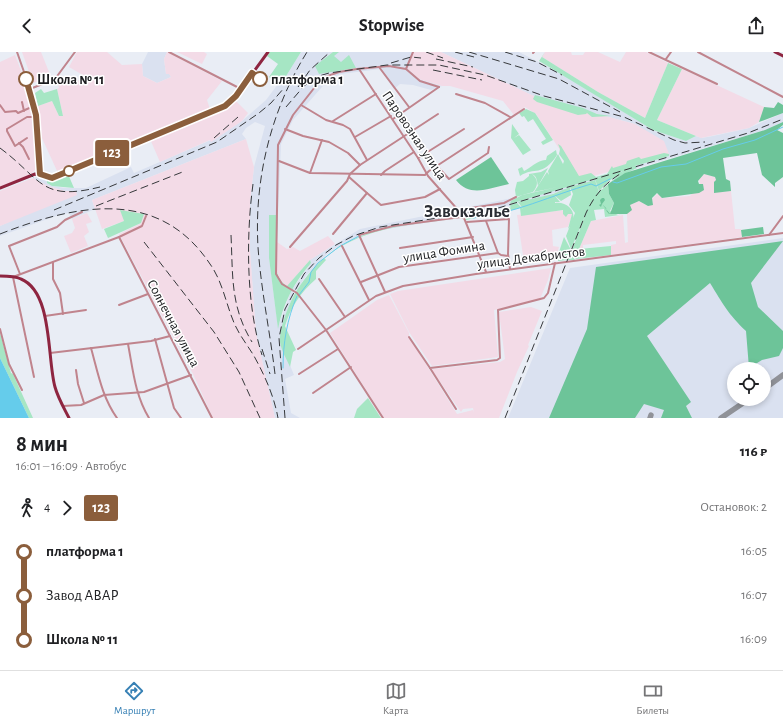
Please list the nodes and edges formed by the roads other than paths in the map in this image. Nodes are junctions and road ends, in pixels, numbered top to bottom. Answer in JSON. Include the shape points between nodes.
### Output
{"nodes":[{"id":1,"x":17,"y":52,"type":"edge"},
{"id":2,"x":75,"y":52,"type":"edge"},
{"id":3,"x":169,"y":52,"type":"edge"},
{"id":4,"x":268,"y":52,"type":"edge"},
{"id":5,"x":413,"y":52,"type":"edge"},
{"id":6,"x":649,"y":52,"type":"edge"},
{"id":7,"x":671,"y":52,"type":"edge"},
{"id":8,"x":698,"y":52,"type":"edge"},
{"id":9,"x":775,"y":52,"type":"edge"},
{"id":10,"x":783,"y":56,"type":"edge"},
{"id":11,"x":666,"y":59,"type":"junction"},
{"id":12,"x":379,"y":67,"type":"junction"},
{"id":13,"x":359,"y":69,"type":"junction"},
{"id":14,"x":406,"y":69,"type":"junction"},
{"id":15,"x":717,"y":84,"type":"dead end"},
{"id":16,"x":30,"y":89,"type":"junction"},
{"id":17,"x":241,"y":89,"type":"junction"},
{"id":18,"x":376,"y":94,"type":"junction"},
{"id":19,"x":456,"y":94,"type":"dead end"},
{"id":20,"x":783,"y":97,"type":"edge"},
{"id":21,"x":22,"y":102,"type":"dead end"},
{"id":22,"x":0,"y":105,"type":"edge"},
{"id":23,"x":301,"y":105,"type":"junction"},
{"id":24,"x":34,"y":106,"type":"junction"},
{"id":25,"x":409,"y":107,"type":"junction"},
{"id":26,"x":524,"y":109,"type":"dead end"},
{"id":27,"x":24,"y":111,"type":"junction"},
{"id":28,"x":438,"y":114,"type":"dead end"},
{"id":29,"x":391,"y":116,"type":"junction"},
{"id":30,"x":36,"y":117,"type":"junction"},
{"id":31,"x":511,"y":118,"type":"junction"},
{"id":32,"x":393,"y":119,"type":"junction"},
{"id":33,"x":333,"y":122,"type":"junction"},
{"id":34,"x":285,"y":129,"type":"junction"},
{"id":35,"x":464,"y":129,"type":"dead end"},
{"id":36,"x":355,"y":137,"type":"junction"},
{"id":37,"x":404,"y":137,"type":"junction"},
{"id":38,"x":27,"y":138,"type":"dead end"},
{"id":39,"x":322,"y":140,"type":"junction"},
{"id":40,"x":19,"y":144,"type":"junction"},
{"id":41,"x":489,"y":147,"type":"dead end"},
{"id":42,"x":414,"y":152,"type":"junction"},
{"id":43,"x":418,"y":158,"type":"junction"},
{"id":44,"x":29,"y":159,"type":"dead end"},
{"id":45,"x":368,"y":160,"type":"junction"},
{"id":46,"x":279,"y":161,"type":"junction"},
{"id":47,"x":360,"y":166,"type":"junction"},
{"id":48,"x":437,"y":166,"type":"junction"},
{"id":49,"x":310,"y":173,"type":"junction"},
{"id":50,"x":426,"y":173,"type":"junction"},
{"id":51,"x":40,"y":174,"type":"junction"},
{"id":52,"x":350,"y":174,"type":"junction"},
{"id":53,"x":381,"y":175,"type":"junction"},
{"id":54,"x":349,"y":177,"type":"junction"},
{"id":55,"x":0,"y":188,"type":"edge"},
{"id":56,"x":440,"y":189,"type":"junction"},
{"id":57,"x":367,"y":193,"type":"junction"},
{"id":58,"x":516,"y":197,"type":"dead end"},
{"id":59,"x":82,"y":212,"type":"dead end"},
{"id":60,"x":146,"y":216,"type":"dead end"},
{"id":61,"x":783,"y":216,"type":"edge"},
{"id":62,"x":486,"y":221,"type":"junction"},
{"id":63,"x":467,"y":222,"type":"junction"},
{"id":64,"x":783,"y":233,"type":"edge"},
{"id":65,"x":333,"y":234,"type":"dead end"},
{"id":66,"x":769,"y":235,"type":"junction"},
{"id":67,"x":119,"y":237,"type":"junction"},
{"id":68,"x":472,"y":237,"type":"junction"},
{"id":69,"x":342,"y":246,"type":"dead end"},
{"id":70,"x":290,"y":247,"type":"dead end"},
{"id":71,"x":400,"y":248,"type":"dead end"},
{"id":72,"x":498,"y":253,"type":"junction"},
{"id":73,"x":480,"y":255,"type":"junction"},
{"id":74,"x":508,"y":256,"type":"junction"},
{"id":75,"x":53,"y":262,"type":"junction"},
{"id":76,"x":556,"y":263,"type":"junction"},
{"id":77,"x":510,"y":269,"type":"junction"},
{"id":78,"x":486,"y":272,"type":"junction"},
{"id":79,"x":20,"y":274,"type":"junction"},
{"id":80,"x":0,"y":276,"type":"edge"},
{"id":81,"x":378,"y":276,"type":"junction"},
{"id":82,"x":12,"y":277,"type":"junction"},
{"id":83,"x":319,"y":279,"type":"dead end"},
{"id":84,"x":361,"y":282,"type":"junction"},
{"id":85,"x":385,"y":292,"type":"junction"},
{"id":86,"x":148,"y":294,"type":"junction"},
{"id":87,"x":369,"y":300,"type":"junction"},
{"id":88,"x":119,"y":305,"type":"dead end"},
{"id":89,"x":86,"y":310,"type":"dead end"},
{"id":90,"x":63,"y":314,"type":"junction"},
{"id":91,"x":45,"y":316,"type":"junction"},
{"id":92,"x":345,"y":317,"type":"junction"},
{"id":93,"x":0,"y":329,"type":"edge"},
{"id":94,"x":326,"y":330,"type":"junction"},
{"id":95,"x":170,"y":336,"type":"junction"},
{"id":96,"x":409,"y":337,"type":"dead end"},
{"id":97,"x":156,"y":340,"type":"junction"},
{"id":98,"x":128,"y":344,"type":"junction"},
{"id":99,"x":91,"y":348,"type":"junction"},
{"id":100,"x":298,"y":349,"type":"dead end"},
{"id":101,"x":338,"y":349,"type":"junction"},
{"id":102,"x":50,"y":353,"type":"junction"},
{"id":103,"x":351,"y":367,"type":"junction"},
{"id":104,"x":430,"y":368,"type":"junction"},
{"id":105,"x":76,"y":370,"type":"dead end"},
{"id":106,"x":299,"y":374,"type":"dead end"},
{"id":107,"x":191,"y":376,"type":"junction"},
{"id":108,"x":34,"y":377,"type":"dead end"},
{"id":109,"x":167,"y":384,"type":"junction"},
{"id":110,"x":22,"y":390,"type":"dead end"},
{"id":111,"x":137,"y":392,"type":"junction"},
{"id":112,"x":313,"y":393,"type":"dead end"},
{"id":113,"x":104,"y":395,"type":"junction"},
{"id":114,"x":85,"y":404,"type":"junction"},
{"id":115,"x":63,"y":406,"type":"junction"},
{"id":116,"x":456,"y":409,"type":"dead end"},
{"id":117,"x":69,"y":418,"type":"edge"},
{"id":118,"x":117,"y":418,"type":"edge"},
{"id":119,"x":149,"y":418,"type":"edge"},
{"id":120,"x":181,"y":418,"type":"edge"},
{"id":121,"x":212,"y":418,"type":"edge"},
{"id":122,"x":383,"y":418,"type":"edge"}],
"edges":[{"from":1,"to":16,"type":"street"},
{"from":2,"to":16,"type":"street","via":[[55,79]]},
{"from":3,"to":17,"type":"street"},
{"from":4,"to":17,"type":"main road"},
{"from":5,"to":14,"type":"street"},
{"from":6,"to":11,"type":"street"},
{"from":7,"to":11,"type":"street"},
{"from":8,"to":20,"type":"street"},
{"from":9,"to":10,"type":"main road"},
{"from":11,"to":15,"type":"street"},
{"from":12,"to":13,"type":"street"},
{"from":12,"to":14,"type":"street"},
{"from":12,"to":25,"type":"street"},
{"from":13,"to":18,"type":"street","name":"Паровозная улица"},
{"from":13,"to":23,"type":"street","via":[[322,78]]},
{"from":14,"to":25,"type":"street","via":[[420,81],[439,87]]},
{"from":16,"to":24,"type":"street"},
{"from":17,"to":51,"type":"main road","via":[[228,104],[216,110],[56,177]]},
{"from":18,"to":29,"type":"street","name":"Паровозная улица"},
{"from":18,"to":33,"type":"street"},
{"from":19,"to":31,"type":"street","via":[[485,103]]},
{"from":21,"to":27,"type":"street"},
{"from":22,"to":27,"type":"street","via":[[5,112]]},
{"from":23,"to":33,"type":"street"},
{"from":23,"to":34,"type":"street"},
{"from":24,"to":27,"type":"street"},
{"from":24,"to":30,"type":"street"},
{"from":25,"to":32,"type":"street"},
{"from":26,"to":31,"type":"street"},
{"from":28,"to":37,"type":"street"},
{"from":29,"to":32,"type":"street","name":"Паровозная улица"},
{"from":29,"to":36,"type":"street"},
{"from":30,"to":40,"type":"street","via":[[27,117],[7,129],[15,146]]},
{"from":30,"to":51,"type":"street"},
{"from":31,"to":48,"type":"street"},
{"from":32,"to":37,"type":"street","name":"Паровозная улица"},
{"from":33,"to":36,"type":"street","via":[[347,127]]},
{"from":34,"to":39,"type":"street"},
{"from":34,"to":46,"type":"street","via":[[278,145]]},
{"from":35,"to":43,"type":"street"},
{"from":36,"to":45,"type":"street"},
{"from":37,"to":42,"type":"street","name":"Паровозная улица"},
{"from":37,"to":45,"type":"street"},
{"from":38,"to":40,"type":"street"},
{"from":39,"to":47,"type":"street","via":[[340,147]]},
{"from":39,"to":49,"type":"street"},
{"from":40,"to":44,"type":"street"},
{"from":41,"to":48,"type":"street","via":[[488,153],[449,179]]},
{"from":42,"to":43,"type":"street","name":"Паровозная улица"},
{"from":42,"to":53,"type":"street"},
{"from":43,"to":50,"type":"street","name":"Паровозная улица"},
{"from":45,"to":47,"type":"street"},
{"from":46,"to":49,"type":"street"},
{"from":46,"to":94,"type":"street","via":[[276,274],[282,284],[298,293]]},
{"from":47,"to":52,"type":"street"},
{"from":48,"to":50,"type":"street"},
{"from":49,"to":52,"type":"street"},
{"from":50,"to":53,"type":"street","via":[[420,176]]},
{"from":50,"to":56,"type":"street","name":"Паровозная улица"},
{"from":51,"to":55,"type":"main road"},
{"from":52,"to":53,"type":"street"},
{"from":52,"to":54,"type":"street"},
{"from":54,"to":57,"type":"street"},
{"from":54,"to":70,"type":"street"},
{"from":56,"to":57,"type":"street","via":[[425,197],[381,205]]},
{"from":56,"to":58,"type":"street","name":"Паровозная улица","via":[[458,210],[504,203]]},
{"from":57,"to":65,"type":"street"},
{"from":59,"to":79,"type":"street","via":[[57,227],[9,246]]},
{"from":60,"to":67,"type":"street","via":[[142,226]]},
{"from":61,"to":66,"type":"street"},
{"from":62,"to":63,"type":"street"},
{"from":62,"to":72,"type":"street"},
{"from":62,"to":74,"type":"street","via":[[509,219]]},
{"from":63,"to":68,"type":"street"},
{"from":63,"to":81,"type":"street","via":[[461,217],[393,226],[359,236]]},
{"from":64,"to":66,"type":"street","name":"улица Декабристов"},
{"from":66,"to":76,"type":"street","name":"улица Декабристов"},
{"from":67,"to":75,"type":"street"},
{"from":67,"to":86,"type":"street","name":"Солнечная улица"},
{"from":68,"to":71,"type":"street"},
{"from":68,"to":73,"type":"street"},
{"from":69,"to":84,"type":"street"},
{"from":72,"to":73,"type":"street","name":"улица Фомина"},
{"from":72,"to":74,"type":"street","name":"улица Фомина"},
{"from":73,"to":78,"type":"street"},
{"from":73,"to":81,"type":"street","name":"улица Фомина","via":[[399,268]]},
{"from":74,"to":77,"type":"street"},
{"from":75,"to":79,"type":"street"},
{"from":75,"to":90,"type":"street","via":[[53,279],[60,293]]},
{"from":76,"to":77,"type":"street","name":"улица Декабристов"},
{"from":76,"to":104,"type":"street","via":[[548,293],[544,298],[498,310],[500,358]]},
{"from":77,"to":78,"type":"street","name":"улица Декабристов"},
{"from":78,"to":85,"type":"street","name":"улица Декабристов","via":[[409,285]]},
{"from":79,"to":82,"type":"street"},
{"from":80,"to":82,"type":"main road"},
{"from":81,"to":84,"type":"street","name":"улица Фомина"},
{"from":81,"to":85,"type":"street"},
{"from":82,"to":91,"type":"main road","via":[[21,279],[31,287],[41,303]]},
{"from":82,"to":108,"type":"street"},
{"from":83,"to":92,"type":"street"},
{"from":84,"to":87,"type":"street"},
{"from":85,"to":87,"type":"street","name":"улица Декабристов"},
{"from":86,"to":88,"type":"street"},
{"from":86,"to":95,"type":"street","name":"Солнечная улица"},
{"from":87,"to":92,"type":"street","name":"улица Декабристов"},
{"from":89,"to":90,"type":"street"},
{"from":90,"to":91,"type":"street"},
{"from":91,"to":102,"type":"main road"},
{"from":92,"to":94,"type":"street","name":"улица Декабристов"},
{"from":93,"to":110,"type":"street","via":[[9,364]]},
{"from":94,"to":100,"type":"street","name":"улица Декабристов"},
{"from":94,"to":101,"type":"street"},
{"from":95,"to":97,"type":"street"},
{"from":95,"to":107,"type":"street","name":"Солнечная улица"},
{"from":96,"to":104,"type":"street"},
{"from":97,"to":98,"type":"street"},
{"from":97,"to":109,"type":"street"},
{"from":98,"to":99,"type":"street"},
{"from":98,"to":111,"type":"street"},
{"from":99,"to":102,"type":"street"},
{"from":99,"to":113,"type":"street"},
{"from":101,"to":103,"type":"street"},
{"from":101,"to":106,"type":"street"},
{"from":102,"to":115,"type":"main road","via":[[55,388]]},
{"from":103,"to":112,"type":"street"},
{"from":103,"to":122,"type":"street"},
{"from":104,"to":116,"type":"street"},
{"from":105,"to":114,"type":"street"},
{"from":107,"to":109,"type":"street"},
{"from":107,"to":121,"type":"street","name":"Солнечная улица"},
{"from":109,"to":111,"type":"street"},
{"from":109,"to":120,"type":"street","via":[[174,408]]},
{"from":111,"to":113,"type":"street"},
{"from":111,"to":119,"type":"street"},
{"from":113,"to":114,"type":"street"},
{"from":113,"to":118,"type":"street"},
{"from":114,"to":115,"type":"street"},
{"from":115,"to":117,"type":"main road"}]}
